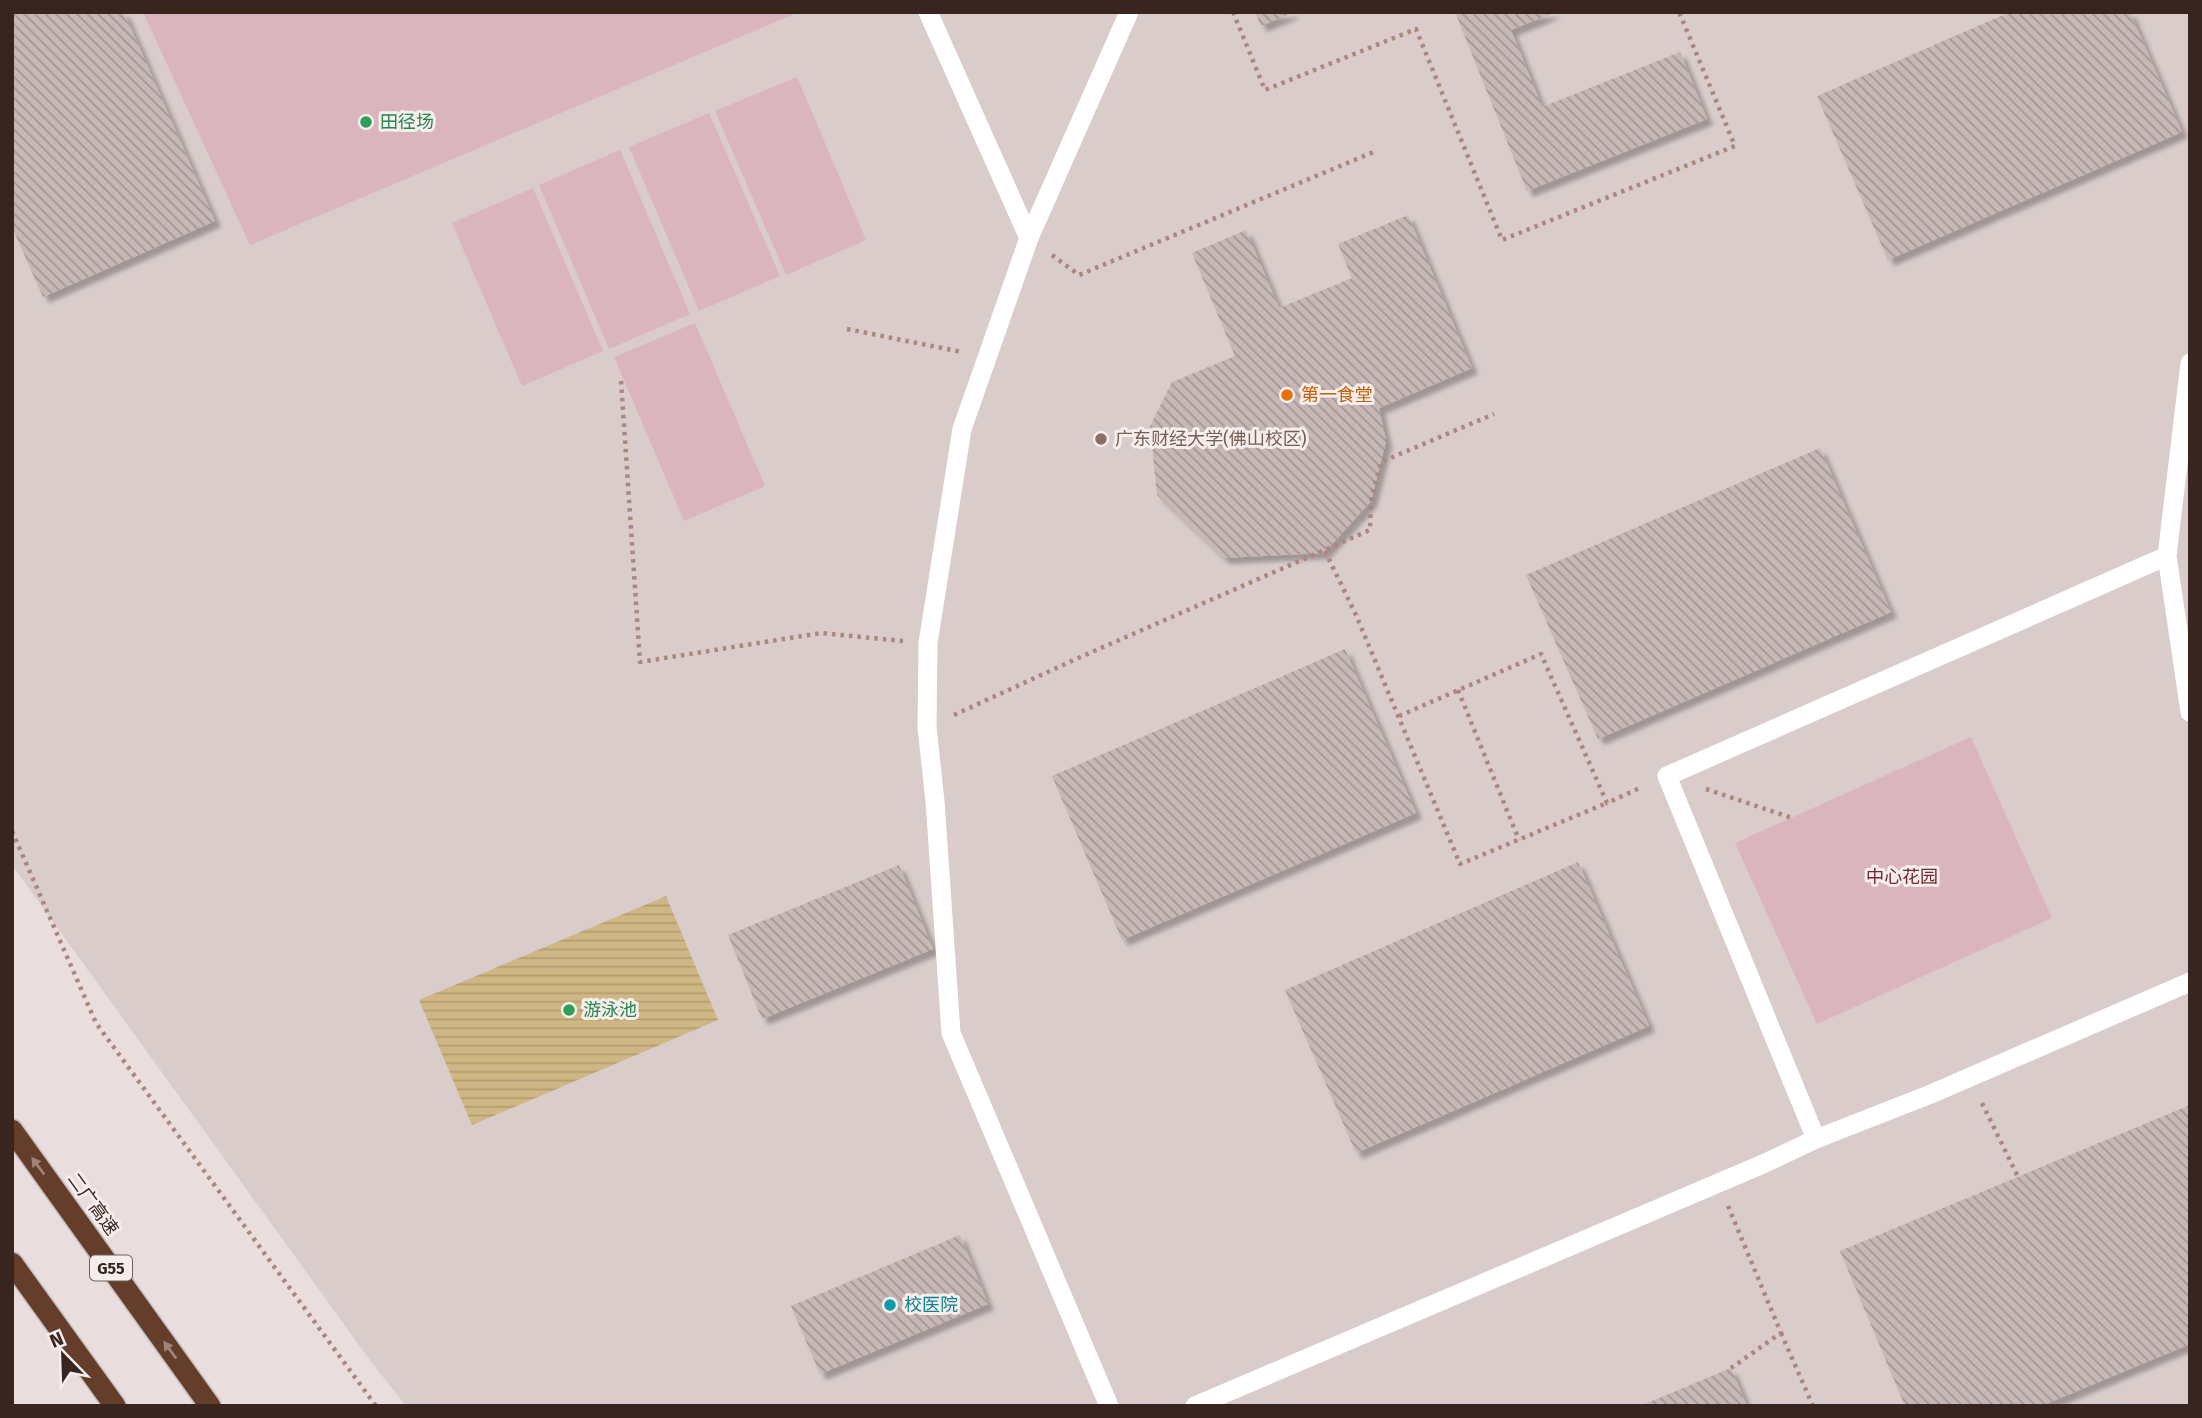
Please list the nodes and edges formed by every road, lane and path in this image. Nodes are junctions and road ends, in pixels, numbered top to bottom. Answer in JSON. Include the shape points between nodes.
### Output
{"nodes":[{"id":1,"x":928,"y":12,"type":"edge"},
{"id":2,"x":1129,"y":12,"type":"edge"},
{"id":3,"x":1234,"y":12,"type":"edge"},
{"id":4,"x":1679,"y":12,"type":"edge"},
{"id":5,"x":1376,"y":150,"type":"dead end"},
{"id":6,"x":1029,"y":238,"type":"junction"},
{"id":7,"x":847,"y":329,"type":"dead end"},
{"id":8,"x":987,"y":357,"type":"junction"},
{"id":9,"x":2190,"y":363,"type":"edge"},
{"id":10,"x":621,"y":381,"type":"dead end"},
{"id":11,"x":1494,"y":414,"type":"dead end"},
{"id":12,"x":1325,"y":551,"type":"junction"},
{"id":13,"x":2167,"y":556,"type":"junction"},
{"id":14,"x":928,"y":643,"type":"junction"},
{"id":15,"x":1458,"y":690,"type":"junction"},
{"id":16,"x":2190,"y":712,"type":"edge"},
{"id":17,"x":1399,"y":716,"type":"junction"},
{"id":18,"x":927,"y":727,"type":"junction"},
{"id":19,"x":1667,"y":776,"type":"junction"},
{"id":20,"x":1607,"y":803,"type":"junction"},
{"id":21,"x":1792,"y":818,"type":"dead end"},
{"id":22,"x":12,"y":831,"type":"edge"},
{"id":23,"x":1519,"y":840,"type":"junction"},
{"id":24,"x":2190,"y":982,"type":"edge"},
{"id":25,"x":1969,"y":1077,"type":"junction"},
{"id":26,"x":12,"y":1130,"type":"edge"},
{"id":27,"x":1816,"y":1139,"type":"junction"},
{"id":28,"x":2018,"y":1177,"type":"dead end"},
{"id":29,"x":1718,"y":1183,"type":"junction"},
{"id":30,"x":12,"y":1263,"type":"edge"},
{"id":31,"x":1781,"y":1333,"type":"junction"},
{"id":32,"x":1731,"y":1368,"type":"dead end"},
{"id":33,"x":115,"y":1406,"type":"edge"},
{"id":34,"x":210,"y":1406,"type":"edge"},
{"id":35,"x":376,"y":1406,"type":"edge"},
{"id":36,"x":1109,"y":1406,"type":"edge"},
{"id":37,"x":1195,"y":1406,"type":"edge"},
{"id":38,"x":1813,"y":1406,"type":"edge"}],
"edges":[{"from":1,"to":6,"type":"street"},
{"from":2,"to":6,"type":"street"},
{"from":3,"to":4,"type":"path","via":[[1265,90],[1416,29],[1502,240],[1735,146]]},
{"from":5,"to":6,"type":"path","via":[[1079,275]]},
{"from":6,"to":8,"type":"street"},
{"from":7,"to":8,"type":"path"},
{"from":8,"to":14,"type":"street","via":[[962,429]]},
{"from":9,"to":13,"type":"street"},
{"from":10,"to":14,"type":"path","via":[[639,662],[821,633]]},
{"from":11,"to":12,"type":"path","via":[[1381,462],[1371,501],[1370,530]]},
{"from":12,"to":17,"type":"path"},
{"from":12,"to":18,"type":"path"},
{"from":13,"to":16,"type":"street"},
{"from":13,"to":19,"type":"street"},
{"from":14,"to":18,"type":"street"},
{"from":15,"to":17,"type":"path"},
{"from":15,"to":20,"type":"path","via":[[1541,654]]},
{"from":15,"to":23,"type":"path"},
{"from":17,"to":23,"type":"path","via":[[1460,864]]},
{"from":18,"to":36,"type":"street","via":[[951,1033]]},
{"from":19,"to":20,"type":"path"},
{"from":19,"to":21,"type":"path"},
{"from":19,"to":27,"type":"street"},
{"from":20,"to":23,"type":"path"},
{"from":22,"to":35,"type":"path","via":[[96,1023]]},
{"from":24,"to":25,"type":"street"},
{"from":25,"to":27,"type":"street"},
{"from":25,"to":28,"type":"path"},
{"from":34,"to":26,"type":"highway","name":"二广高速","number":"G55","one_way":true},
{"from":27,"to":29,"type":"street"},
{"from":29,"to":31,"type":"path"},
{"from":29,"to":37,"type":"street"},
{"from":30,"to":33,"type":"highway"},
{"from":31,"to":32,"type":"path"},
{"from":31,"to":38,"type":"path"}]}
